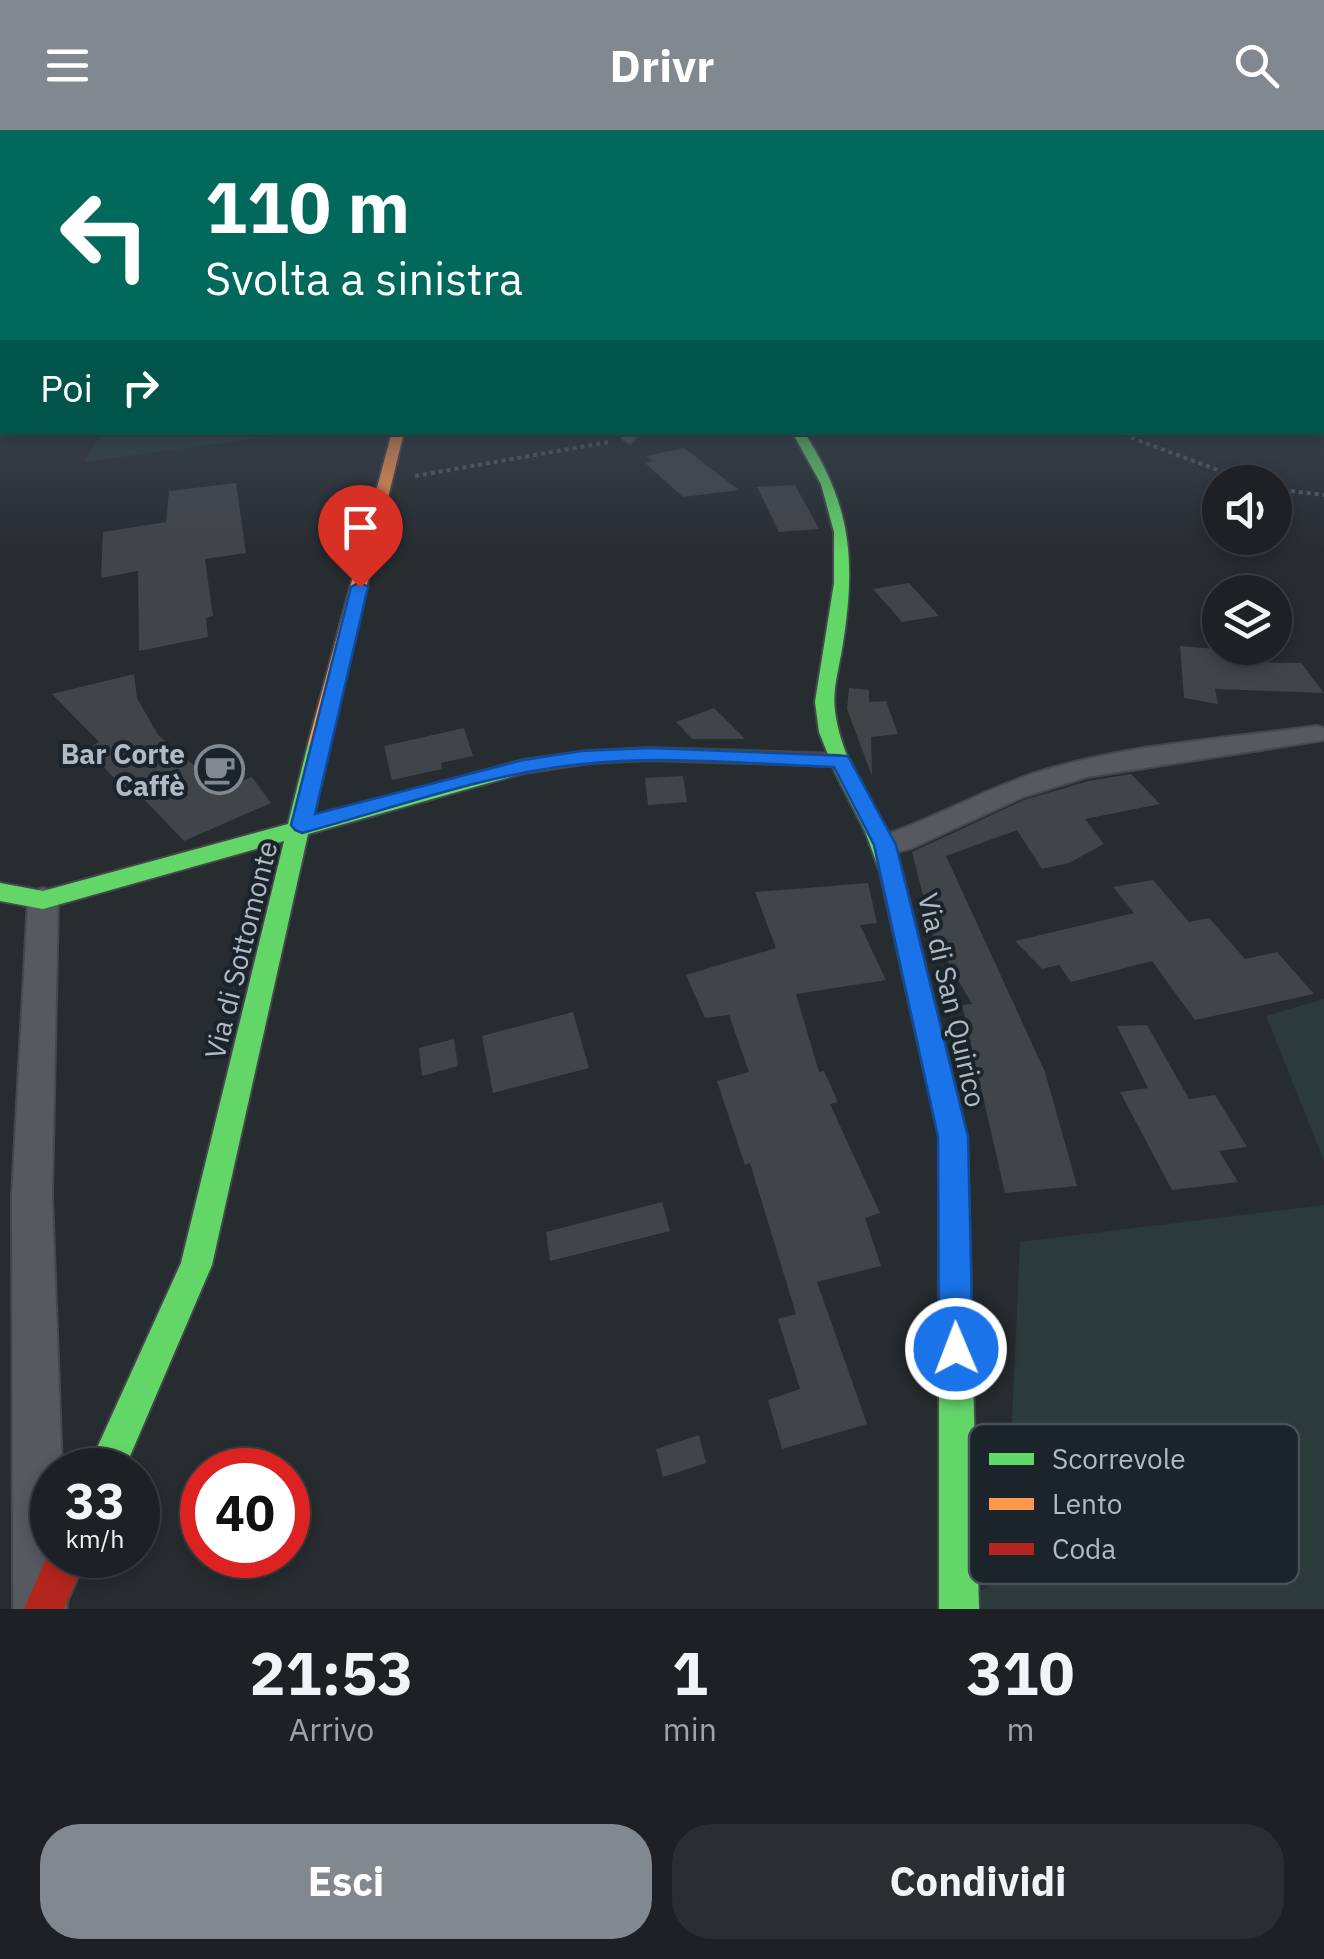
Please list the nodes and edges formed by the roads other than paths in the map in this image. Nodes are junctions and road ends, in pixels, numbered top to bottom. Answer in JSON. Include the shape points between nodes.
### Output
{"nodes":[{"id":1,"x":397,"y":435,"type":"edge"},
{"id":2,"x":800,"y":435,"type":"edge"},
{"id":3,"x":1317,"y":734,"type":"dead end"},
{"id":4,"x":840,"y":760,"type":"junction"},
{"id":5,"x":302,"y":825,"type":"junction"},
{"id":6,"x":885,"y":845,"type":"junction"},
{"id":7,"x":0,"y":892,"type":"edge"},
{"id":8,"x":43,"y":900,"type":"junction"},
{"id":9,"x":115,"y":1448,"type":"edge"},
{"id":10,"x":57,"y":1578,"type":"edge"},
{"id":11,"x":42,"y":1609,"type":"edge"},
{"id":12,"x":959,"y":1609,"type":"edge"}],
"edges":[{"from":1,"to":5,"type":"street","name":"Via di Sottomonte"},
{"from":2,"to":4,"type":"street","name":"Via di San Quirico","via":[[825,470],[843,529],[842,606],[825,709]]},
{"from":3,"to":6,"type":"street","via":[[1097,766],[1012,790]]},
{"from":4,"to":5,"type":"street","via":[[582,757],[523,766]]},
{"from":4,"to":6,"type":"street","name":"Via di San Quirico"},
{"from":5,"to":8,"type":"street"},
{"from":5,"to":9,"type":"street","name":"Via di Sottomonte","via":[[196,1265]]},
{"from":6,"to":12,"type":"street","name":"Via di San Quirico","via":[[953,1137]]},
{"from":7,"to":8,"type":"street"},
{"from":8,"to":11,"type":"street","via":[[32,1195]]},
{"from":10,"to":11,"type":"street"}]}
